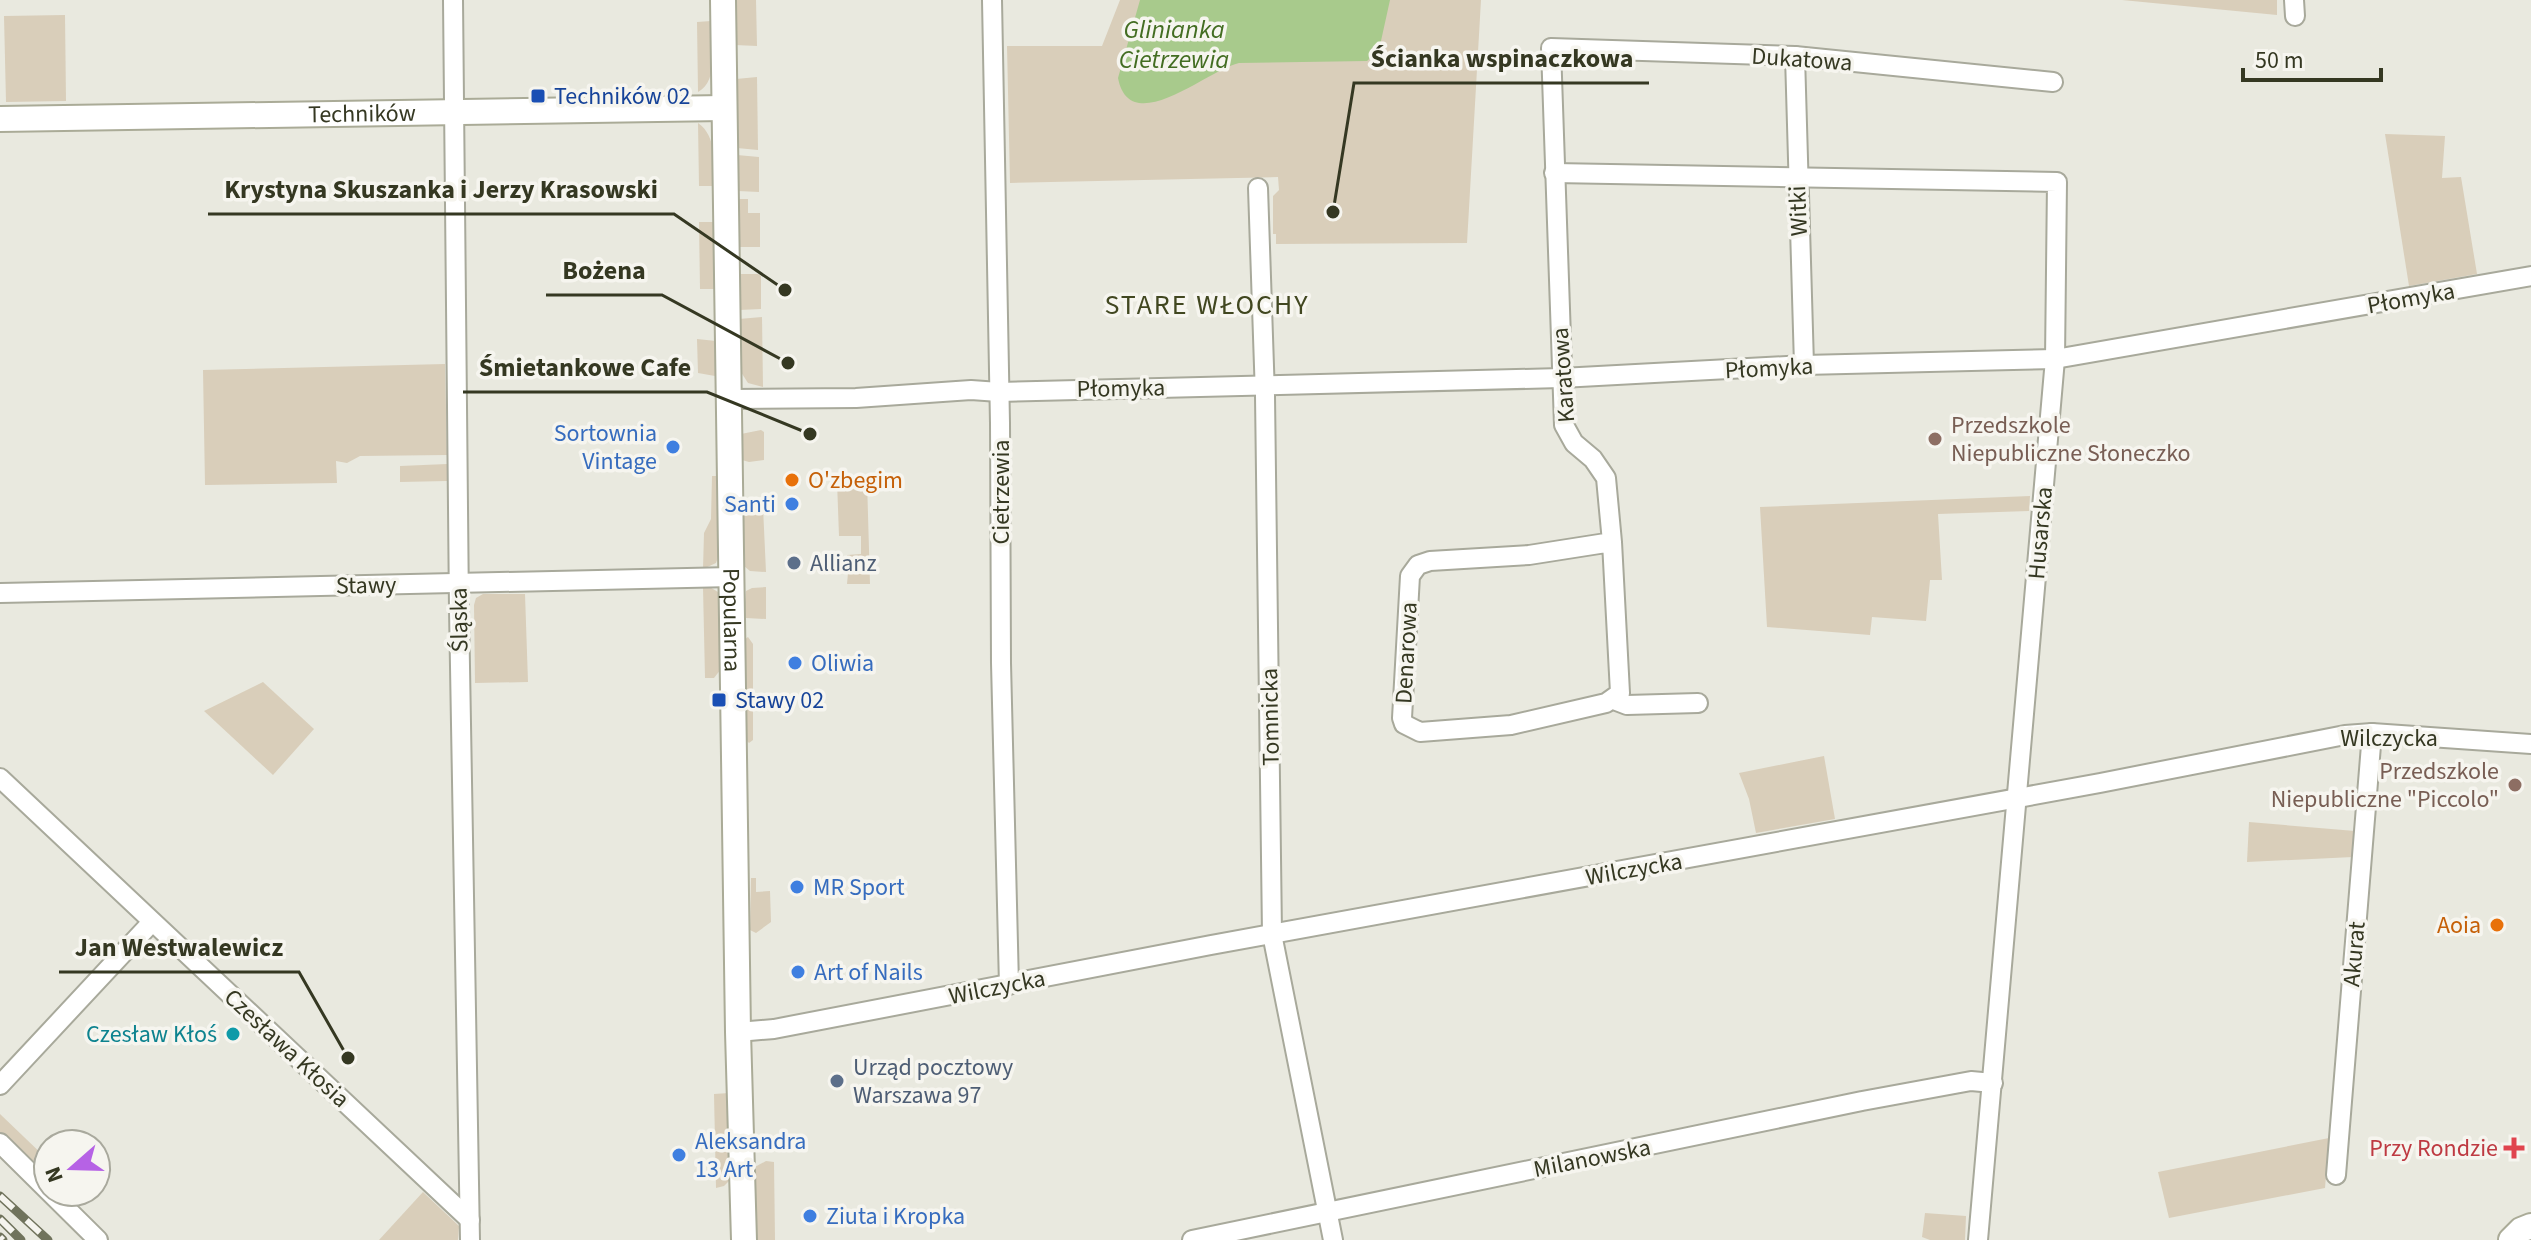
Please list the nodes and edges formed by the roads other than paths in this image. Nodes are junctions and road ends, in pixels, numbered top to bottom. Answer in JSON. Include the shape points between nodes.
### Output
{"nodes":[{"id":1,"x":453,"y":0,"type":"edge"},
{"id":2,"x":723,"y":0,"type":"edge"},
{"id":3,"x":992,"y":0,"type":"edge"},
{"id":4,"x":1551,"y":48,"type":"joint"},
{"id":5,"x":1795,"y":56,"type":"junction"},
{"id":6,"x":2053,"y":82,"type":"dead end"},
{"id":7,"x":724,"y":108,"type":"junction"},
{"id":8,"x":455,"y":112,"type":"junction"},
{"id":9,"x":0,"y":119,"type":"edge"},
{"id":10,"x":1554,"y":173,"type":"junction"},
{"id":11,"x":1797,"y":176,"type":"junction"},
{"id":12,"x":1258,"y":188,"type":"dead end"},
{"id":13,"x":2531,"y":276,"type":"edge"},
{"id":14,"x":2055,"y":359,"type":"junction"},
{"id":15,"x":1804,"y":365,"type":"junction"},
{"id":16,"x":1561,"y":378,"type":"junction"},
{"id":17,"x":1265,"y":386,"type":"junction"},
{"id":18,"x":999,"y":392,"type":"junction"},
{"id":19,"x":729,"y":399,"type":"junction"},
{"id":20,"x":1612,"y":542,"type":"junction"},
{"id":21,"x":732,"y":577,"type":"junction"},
{"id":22,"x":458,"y":583,"type":"junction"},
{"id":23,"x":0,"y":593,"type":"edge"},
{"id":24,"x":1617,"y":693,"type":"junction"},
{"id":25,"x":1698,"y":703,"type":"dead end"},
{"id":26,"x":2372,"y":733,"type":"junction"},
{"id":27,"x":2531,"y":744,"type":"edge"},
{"id":28,"x":0,"y":778,"type":"edge"},
{"id":29,"x":2016,"y":799,"type":"junction"},
{"id":30,"x":152,"y":922,"type":"junction"},
{"id":31,"x":1272,"y":934,"type":"junction"},
{"id":32,"x":1009,"y":985,"type":"junction"},
{"id":33,"x":738,"y":1032,"type":"junction"},
{"id":34,"x":1993,"y":1083,"type":"junction"},
{"id":35,"x":0,"y":1085,"type":"edge"},
{"id":36,"x":0,"y":1143,"type":"edge"},
{"id":37,"x":2336,"y":1175,"type":"dead end"},
{"id":38,"x":1327,"y":1212,"type":"junction"},
{"id":39,"x":470,"y":1220,"type":"junction"},
{"id":40,"x":2531,"y":1226,"type":"edge"},
{"id":41,"x":98,"y":1240,"type":"edge"},
{"id":42,"x":470,"y":1240,"type":"edge"},
{"id":43,"x":744,"y":1240,"type":"edge"},
{"id":44,"x":1192,"y":1240,"type":"edge"},
{"id":45,"x":1333,"y":1240,"type":"edge"},
{"id":46,"x":1978,"y":1240,"type":"edge"},
{"id":47,"x":2511,"y":1240,"type":"edge"}],
"edges":[{"from":1,"to":8,"type":"street","name":"Śląska"},
{"from":2,"to":7,"type":"street","name":"Popularna"},
{"from":3,"to":18,"type":"street","name":"Cietrzewia"},
{"from":4,"to":5,"type":"street","name":"Dukatowa"},
{"from":4,"to":10,"type":"street","name":"Karatowa"},
{"from":5,"to":6,"type":"street","name":"Dukatowa"},
{"from":5,"to":11,"type":"street","name":"Witki"},
{"from":7,"to":8,"type":"street","name":"Techników"},
{"from":7,"to":19,"type":"street","name":"Popularna"},
{"from":8,"to":9,"type":"street","name":"Techników"},
{"from":8,"to":22,"type":"street","name":"Śląska"},
{"from":10,"to":11,"type":"street","name":"Husarska"},
{"from":10,"to":16,"type":"street","name":"Karatowa"},
{"from":11,"to":14,"type":"street","name":"Husarska","via":[[2057,182]]},
{"from":11,"to":15,"type":"street","name":"Witki"},
{"from":12,"to":17,"type":"street","name":"Tomnicka"},
{"from":13,"to":14,"type":"street","name":"Płomyka"},
{"from":14,"to":15,"type":"street","name":"Płomyka"},
{"from":14,"to":29,"type":"street","name":"Husarska"},
{"from":15,"to":16,"type":"street","name":"Płomyka"},
{"from":16,"to":17,"type":"street","name":"Płomyka"},
{"from":16,"to":20,"type":"street","name":"Karatowa","via":[[1564,425],[1606,478]]},
{"from":17,"to":18,"type":"street","name":"Płomyka"},
{"from":17,"to":31,"type":"street","name":"Tomnicka"},
{"from":18,"to":19,"type":"street","name":"Płomyka"},
{"from":18,"to":32,"type":"street","name":"Cietrzewia"},
{"from":19,"to":21,"type":"street","name":"Popularna"},
{"from":20,"to":24,"type":"street","name":"Karatowa"},
{"from":20,"to":24,"type":"street","name":"Denarowa","via":[[1418,565],[1410,576],[1402,718],[1420,732],[1511,725]]},
{"from":21,"to":22,"type":"street","name":"Stawy"},
{"from":21,"to":33,"type":"street","name":"Popularna"},
{"from":22,"to":23,"type":"street","name":"Stawy"},
{"from":22,"to":39,"type":"street","name":"Śląska"},
{"from":24,"to":25,"type":"street","name":"Denarowa","via":[[1627,705]]},
{"from":26,"to":27,"type":"street","name":"Wilczycka"},
{"from":26,"to":29,"type":"street","name":"Wilczycka"},
{"from":26,"to":37,"type":"street","name":"Akurat"},
{"from":28,"to":30,"type":"street","name":"Czesława Kłosia"},
{"from":29,"to":31,"type":"street","name":"Wilczycka"},
{"from":29,"to":34,"type":"street","name":"Husarska"},
{"from":30,"to":35,"type":"street"},
{"from":30,"to":39,"type":"street","name":"Czesława Kłosia"},
{"from":31,"to":32,"type":"street","name":"Wilczycka"},
{"from":31,"to":38,"type":"street","name":"Tomnicka"},
{"from":32,"to":33,"type":"street","name":"Wilczycka"},
{"from":33,"to":43,"type":"street","name":"Popularna"},
{"from":34,"to":38,"type":"street","name":"Milanowska","via":[[1971,1081],[1862,1101]]},
{"from":34,"to":46,"type":"street","name":"Husarska"},
{"from":36,"to":41,"type":"street"},
{"from":38,"to":44,"type":"street","name":"Milanowska"},
{"from":38,"to":45,"type":"street","name":"Tomnicka"},
{"from":39,"to":42,"type":"street","name":"Śląska"},
{"from":40,"to":47,"type":"street"}]}
